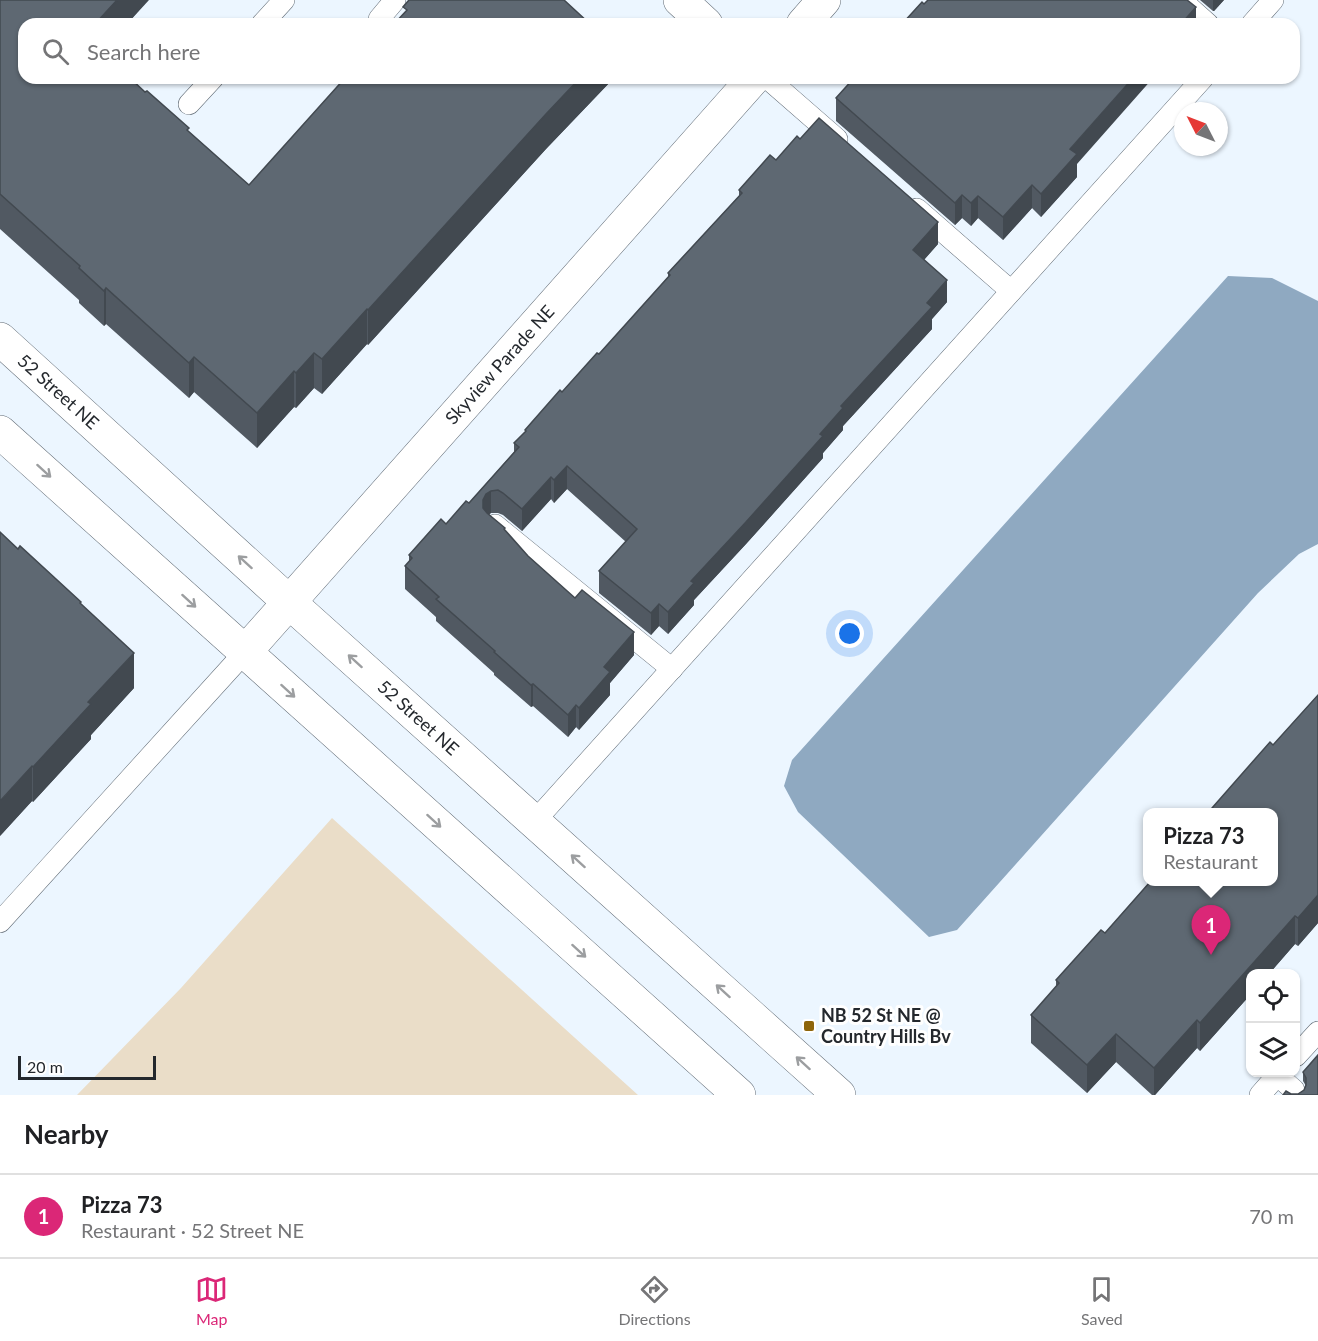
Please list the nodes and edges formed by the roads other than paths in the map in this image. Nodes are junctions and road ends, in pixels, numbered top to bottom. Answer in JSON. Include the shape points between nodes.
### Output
{"nodes":[{"id":1,"x":284,"y":0,"type":"edge"},
{"id":2,"x":395,"y":0,"type":"edge"},
{"id":3,"x":680,"y":0,"type":"edge"},
{"id":4,"x":824,"y":0,"type":"edge"},
{"id":5,"x":1181,"y":0,"type":"edge"},
{"id":6,"x":1274,"y":0,"type":"edge"},
{"id":7,"x":268,"y":18,"type":"edge"},
{"id":8,"x":380,"y":18,"type":"edge"},
{"id":9,"x":700,"y":18,"type":"edge"},
{"id":10,"x":808,"y":18,"type":"edge"},
{"id":11,"x":1201,"y":18,"type":"edge"},
{"id":12,"x":1258,"y":18,"type":"edge"},
{"id":13,"x":207,"y":84,"type":"edge"},
{"id":14,"x":749,"y":84,"type":"edge"},
{"id":15,"x":774,"y":84,"type":"edge"},
{"id":16,"x":1198,"y":84,"type":"edge"},
{"id":17,"x":189,"y":104,"type":"dead end"},
{"id":18,"x":854,"y":154,"type":"edge"},
{"id":19,"x":907,"y":200,"type":"edge"},
{"id":20,"x":1011,"y":291,"type":"junction"},
{"id":21,"x":0,"y":339,"type":"edge"},
{"id":22,"x":0,"y":432,"type":"edge"},
{"id":23,"x":495,"y":525,"type":"edge"},
{"id":24,"x":289,"y":602,"type":"junction"},
{"id":25,"x":245,"y":652,"type":"junction"},
{"id":26,"x":672,"y":669,"type":"junction"},
{"id":27,"x":534,"y":822,"type":"junction"},
{"id":28,"x":0,"y":922,"type":"edge"},
{"id":29,"x":1318,"y":1032,"type":"edge"},
{"id":30,"x":1300,"y":1052,"type":"edge"},
{"id":31,"x":1276,"y":1077,"type":"edge"},
{"id":32,"x":1282,"y":1077,"type":"edge"},
{"id":33,"x":1294,"y":1090,"type":"dead end"},
{"id":34,"x":739,"y":1095,"type":"edge"},
{"id":35,"x":839,"y":1095,"type":"edge"},
{"id":36,"x":1260,"y":1095,"type":"edge"}],
"edges":[{"from":1,"to":7,"type":"lane"},
{"from":2,"to":8,"type":"lane"},
{"from":3,"to":9,"type":"street"},
{"from":4,"to":10,"type":"street"},
{"from":5,"to":11,"type":"lane"},
{"from":6,"to":12,"type":"lane"},
{"from":13,"to":17,"type":"lane"},
{"from":14,"to":24,"type":"street","name":"Skyview Parade NE"},
{"from":15,"to":18,"type":"lane"},
{"from":16,"to":20,"type":"lane"},
{"from":19,"to":20,"type":"lane"},
{"from":20,"to":26,"type":"lane"},
{"from":24,"to":21,"type":"street","name":"52 Street NE","one_way":true},
{"from":22,"to":25,"type":"street","one_way":true},
{"from":23,"to":26,"type":"lane"},
{"from":24,"to":25,"type":"street","name":"Skyview Parade NE"},
{"from":27,"to":24,"type":"street","name":"52 Street NE","one_way":true},
{"from":25,"to":28,"type":"lane"},
{"from":25,"to":34,"type":"street","one_way":true},
{"from":26,"to":27,"type":"lane"},
{"from":35,"to":27,"type":"street","name":"52 Street NE","one_way":true},
{"from":29,"to":30,"type":"lane"},
{"from":31,"to":36,"type":"lane"},
{"from":32,"to":33,"type":"lane"}]}
